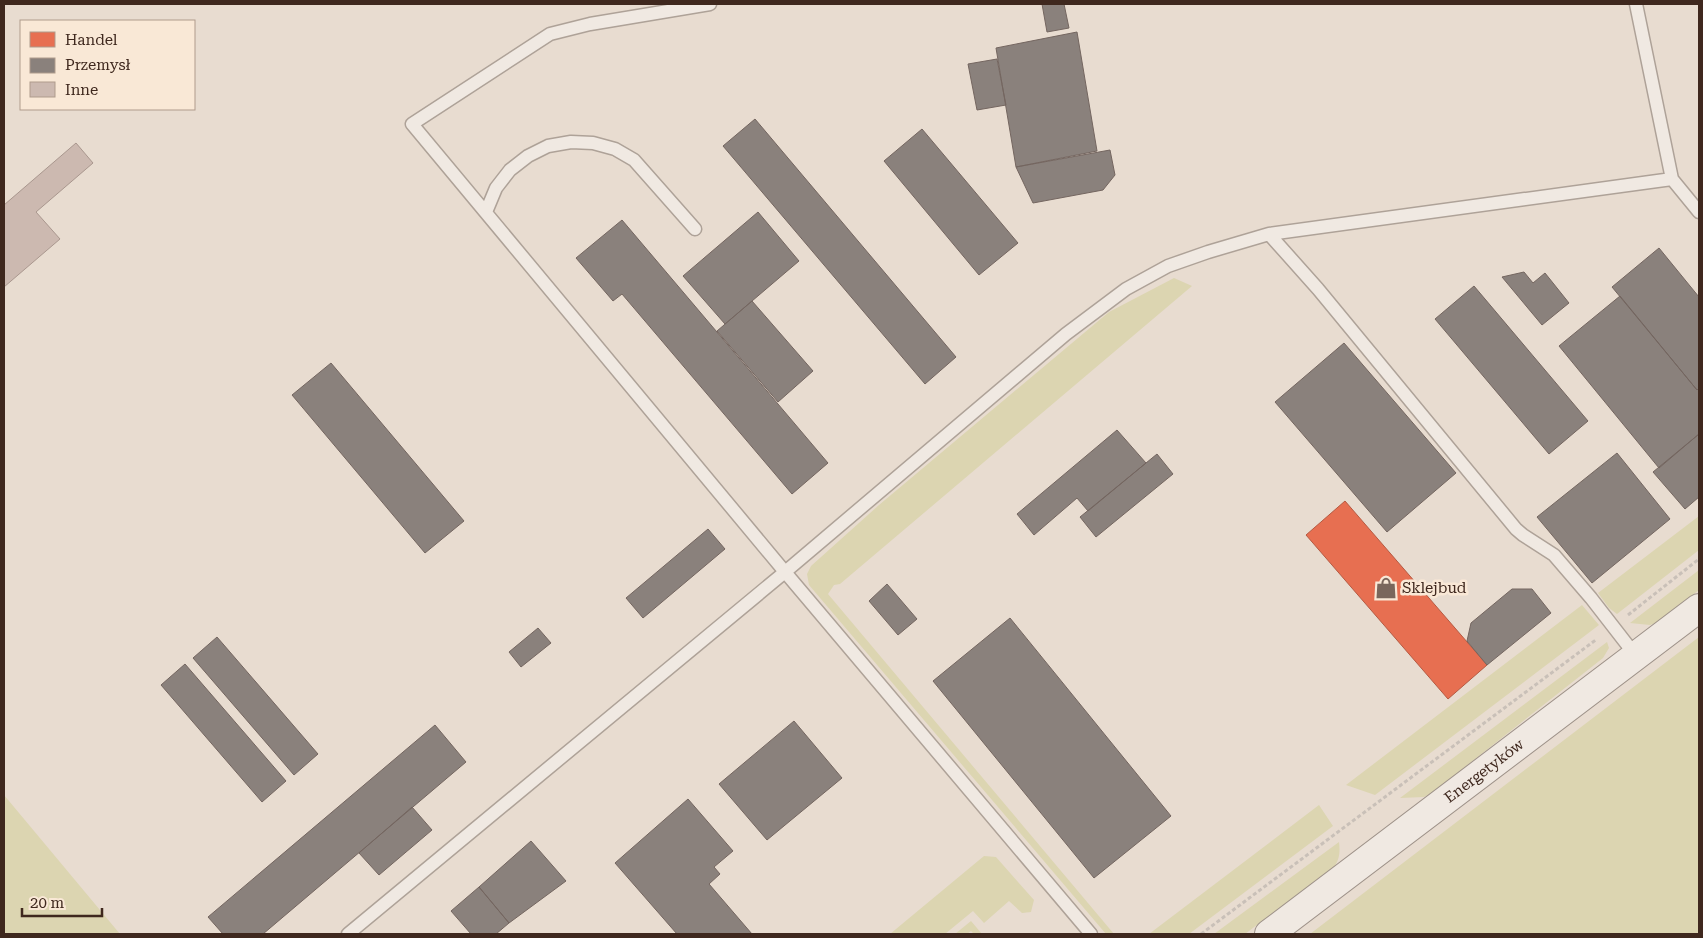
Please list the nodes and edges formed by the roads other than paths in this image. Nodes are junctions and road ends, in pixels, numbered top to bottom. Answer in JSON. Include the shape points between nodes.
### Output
{"nodes":[{"id":1,"x":710,"y":4,"type":"edge"},
{"id":2,"x":1636,"y":4,"type":"edge"},
{"id":3,"x":1672,"y":179,"type":"junction"},
{"id":4,"x":486,"y":212,"type":"junction"},
{"id":5,"x":1699,"y":212,"type":"edge"},
{"id":6,"x":696,"y":229,"type":"dead end"},
{"id":7,"x":1269,"y":234,"type":"junction"},
{"id":8,"x":785,"y":572,"type":"junction"},
{"id":9,"x":1699,"y":608,"type":"edge"},
{"id":10,"x":1636,"y":656,"type":"junction"},
{"id":11,"x":348,"y":934,"type":"edge"},
{"id":12,"x":1091,"y":934,"type":"edge"},
{"id":13,"x":1269,"y":934,"type":"edge"}],
"edges":[{"from":1,"to":4,"type":"lane","via":[[550,34],[412,124]]},
{"from":2,"to":3,"type":"lane"},
{"from":3,"to":5,"type":"lane"},
{"from":3,"to":7,"type":"lane"},
{"from":4,"to":6,"type":"lane","via":[[496,188],[510,170],[528,156],[548,146],[593,143],[615,149],[634,160]]},
{"from":4,"to":8,"type":"lane"},
{"from":7,"to":8,"type":"lane","via":[[1168,266],[1126,289],[1066,334]]},
{"from":7,"to":10,"type":"lane","via":[[1516,529],[1554,555]]},
{"from":8,"to":11,"type":"lane"},
{"from":8,"to":12,"type":"lane"},
{"from":9,"to":10,"type":"main road","name":"Energetyków"},
{"from":10,"to":13,"type":"main road","name":"Energetyków"}]}
